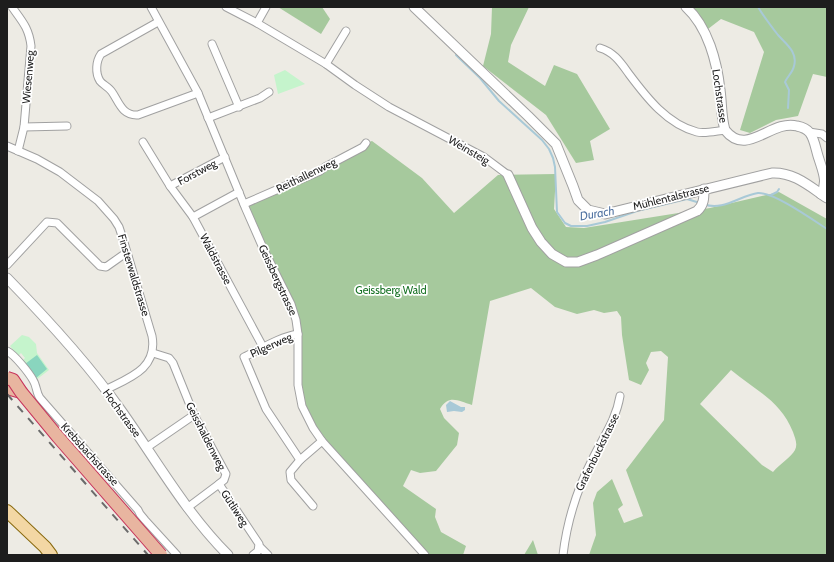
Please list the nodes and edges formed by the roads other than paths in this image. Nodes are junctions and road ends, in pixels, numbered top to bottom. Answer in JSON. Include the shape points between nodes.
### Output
{"nodes":[{"id":1,"x":12,"y":7,"type":"edge"},
{"id":2,"x":151,"y":7,"type":"edge"},
{"id":3,"x":226,"y":7,"type":"edge"},
{"id":4,"x":266,"y":7,"type":"edge"},
{"id":5,"x":414,"y":7,"type":"edge"},
{"id":6,"x":686,"y":7,"type":"edge"},
{"id":7,"x":158,"y":22,"type":"junction"},
{"id":8,"x":257,"y":23,"type":"junction"},
{"id":9,"x":346,"y":32,"type":"dead end"},
{"id":10,"x":212,"y":44,"type":"dead end"},
{"id":11,"x":600,"y":48,"type":"dead end"},
{"id":12,"x":326,"y":64,"type":"junction"},
{"id":13,"x":269,"y":92,"type":"dead end"},
{"id":14,"x":198,"y":93,"type":"junction"},
{"id":15,"x":239,"y":106,"type":"junction"},
{"id":16,"x":208,"y":118,"type":"junction"},
{"id":17,"x":67,"y":126,"type":"dead end"},
{"id":18,"x":24,"y":127,"type":"junction"},
{"id":19,"x":724,"y":130,"type":"junction"},
{"id":20,"x":809,"y":132,"type":"junction"},
{"id":21,"x":827,"y":138,"type":"edge"},
{"id":22,"x":143,"y":142,"type":"dead end"},
{"id":23,"x":366,"y":143,"type":"dead end"},
{"id":24,"x":7,"y":146,"type":"edge"},
{"id":25,"x":18,"y":152,"type":"junction"},
{"id":26,"x":225,"y":157,"type":"junction"},
{"id":27,"x":508,"y":176,"type":"joint"},
{"id":28,"x":170,"y":186,"type":"junction"},
{"id":29,"x":704,"y":189,"type":"junction"},
{"id":30,"x":239,"y":192,"type":"junction"},
{"id":31,"x":824,"y":196,"type":"edge"},
{"id":32,"x":244,"y":204,"type":"junction"},
{"id":33,"x":193,"y":217,"type":"junction"},
{"id":34,"x":128,"y":257,"type":"junction"},
{"id":35,"x":7,"y":265,"type":"edge"},
{"id":36,"x":7,"y":278,"type":"edge"},
{"id":37,"x":298,"y":334,"type":"junction"},
{"id":38,"x":263,"y":347,"type":"junction"},
{"id":39,"x":7,"y":351,"type":"edge"},
{"id":40,"x":153,"y":353,"type":"junction"},
{"id":41,"x":7,"y":378,"type":"edge"},
{"id":42,"x":7,"y":388,"type":"edge"},
{"id":43,"x":105,"y":390,"type":"junction"},
{"id":44,"x":21,"y":392,"type":"junction"},
{"id":45,"x":620,"y":396,"type":"dead end"},
{"id":46,"x":194,"y":416,"type":"junction"},
{"id":47,"x":322,"y":441,"type":"junction"},
{"id":48,"x":146,"y":448,"type":"junction"},
{"id":49,"x":300,"y":460,"type":"junction"},
{"id":50,"x":219,"y":484,"type":"junction"},
{"id":51,"x":314,"y":506,"type":"dead end"},
{"id":52,"x":187,"y":508,"type":"junction"},
{"id":53,"x":7,"y":511,"type":"edge"},
{"id":54,"x":260,"y":547,"type":"junction"},
{"id":55,"x":51,"y":555,"type":"edge"},
{"id":56,"x":161,"y":555,"type":"edge"},
{"id":57,"x":177,"y":555,"type":"edge"},
{"id":58,"x":228,"y":555,"type":"edge"},
{"id":59,"x":252,"y":555,"type":"edge"},
{"id":60,"x":268,"y":555,"type":"edge"},
{"id":61,"x":425,"y":555,"type":"edge"},
{"id":62,"x":563,"y":555,"type":"edge"}],
"edges":[{"from":1,"to":18,"type":"street","name":"Wiesenweg","via":[[26,25],[31,46]]},
{"from":2,"to":7,"type":"street","name":"Geissbergstrasse"},
{"from":3,"to":8,"type":"street","name":"Weinsteig"},
{"from":4,"to":8,"type":"street"},
{"from":5,"to":29,"type":"street","name":"Mühlentalstrasse","via":[[556,144],[578,200],[588,210],[605,214]]},
{"from":6,"to":19,"type":"street","name":"Lochstrasse","via":[[697,20],[714,58]]},
{"from":7,"to":14,"type":"street","name":"Geissbergstrasse"},
{"from":7,"to":14,"type":"street","via":[[101,54],[97,64],[100,81],[112,92],[122,110],[133,115]]},
{"from":8,"to":12,"type":"street","name":"Weinsteig"},
{"from":9,"to":12,"type":"street"},
{"from":10,"to":15,"type":"street"},
{"from":11,"to":19,"type":"street","via":[[608,50],[620,62],[650,102],[666,116],[698,132]]},
{"from":12,"to":27,"type":"street","name":"Weinsteig","via":[[389,107],[484,156]]},
{"from":13,"to":15,"type":"street"},
{"from":14,"to":16,"type":"street","name":"Geissbergstrasse"},
{"from":15,"to":16,"type":"street"},
{"from":16,"to":26,"type":"street","name":"Geissbergstrasse"},
{"from":17,"to":18,"type":"street"},
{"from":18,"to":25,"type":"street","name":"Wiesenweg"},
{"from":19,"to":20,"type":"street","name":"Lochstrasse","via":[[737,139],[746,140],[776,127],[791,124]]},
{"from":20,"to":21,"type":"street","via":[[822,134]]},
{"from":20,"to":31,"type":"street","via":[[825,177]]},
{"from":22,"to":28,"type":"street","name":"Forstweg"},
{"from":23,"to":32,"type":"street","name":"Reithallenweg","via":[[320,171]]},
{"from":24,"to":25,"type":"street","name":"Finsterwaldstrasse"},
{"from":25,"to":34,"type":"street","name":"Finsterwaldstrasse","via":[[60,172],[102,205],[119,227]]},
{"from":26,"to":28,"type":"street","name":"Forstweg"},
{"from":26,"to":30,"type":"street","name":"Geissbergstrasse"},
{"from":27,"to":29,"type":"street","name":"Weinsteig","via":[[541,242],[552,254],[566,262],[578,262],[597,255],[697,210],[703,203]]},
{"from":28,"to":33,"type":"street","name":"Forstweg"},
{"from":29,"to":31,"type":"street","name":"Mühlentalstrasse","via":[[778,173],[798,178]]},
{"from":30,"to":32,"type":"street","name":"Geissbergstrasse"},
{"from":30,"to":33,"type":"street"},
{"from":32,"to":37,"type":"street","name":"Geissbergstrasse","via":[[291,304]]},
{"from":33,"to":38,"type":"street","name":"Waldstrasse"},
{"from":34,"to":35,"type":"street","via":[[123,256],[106,267],[100,266],[57,223],[47,222]]},
{"from":34,"to":40,"type":"street","name":"Finsterwaldstrasse","via":[[152,336]]},
{"from":36,"to":43,"type":"street","name":"Hochstrasse","via":[[62,336]]},
{"from":37,"to":38,"type":"street","name":"Pilgerweg"},
{"from":37,"to":47,"type":"street","name":"Geissbergstrasse","via":[[298,385],[302,406],[312,428]]},
{"from":38,"to":49,"type":"street","name":"Pilgerweg","via":[[244,357],[266,409]]},
{"from":39,"to":57,"type":"street","name":"Krebsbachstrasse","via":[[33,380],[40,398]]},
{"from":40,"to":43,"type":"street","via":[[139,372]]},
{"from":40,"to":46,"type":"street","name":"Geisshaldenweg","via":[[169,358],[173,364]]},
{"from":41,"to":44,"type":"highway","bridge":true,"via":[[13,380]]},
{"from":42,"to":44,"type":"highway"},
{"from":43,"to":48,"type":"street","name":"Hochstrasse"},
{"from":44,"to":56,"type":"highway","bridge":true},
{"from":45,"to":62,"type":"street","name":"Grafenbuckstrasse","via":[[614,418],[577,492],[565,536]]},
{"from":46,"to":48,"type":"street"},
{"from":46,"to":50,"type":"street","name":"Geisshaldenweg","via":[[226,474]]},
{"from":47,"to":49,"type":"street"},
{"from":47,"to":61,"type":"street","name":"Geissbergstrasse"},
{"from":48,"to":52,"type":"street","name":"Hochstrasse"},
{"from":49,"to":51,"type":"street","via":[[290,472],[291,480]]},
{"from":50,"to":52,"type":"street","name":"Gütliweg"},
{"from":50,"to":54,"type":"street","name":"Gütliweg"},
{"from":52,"to":58,"type":"street","name":"Hochstrasse"},
{"from":53,"to":55,"type":"main road"},
{"from":54,"to":59,"type":"street"},
{"from":54,"to":60,"type":"street","name":"Gütliweg"}]}
